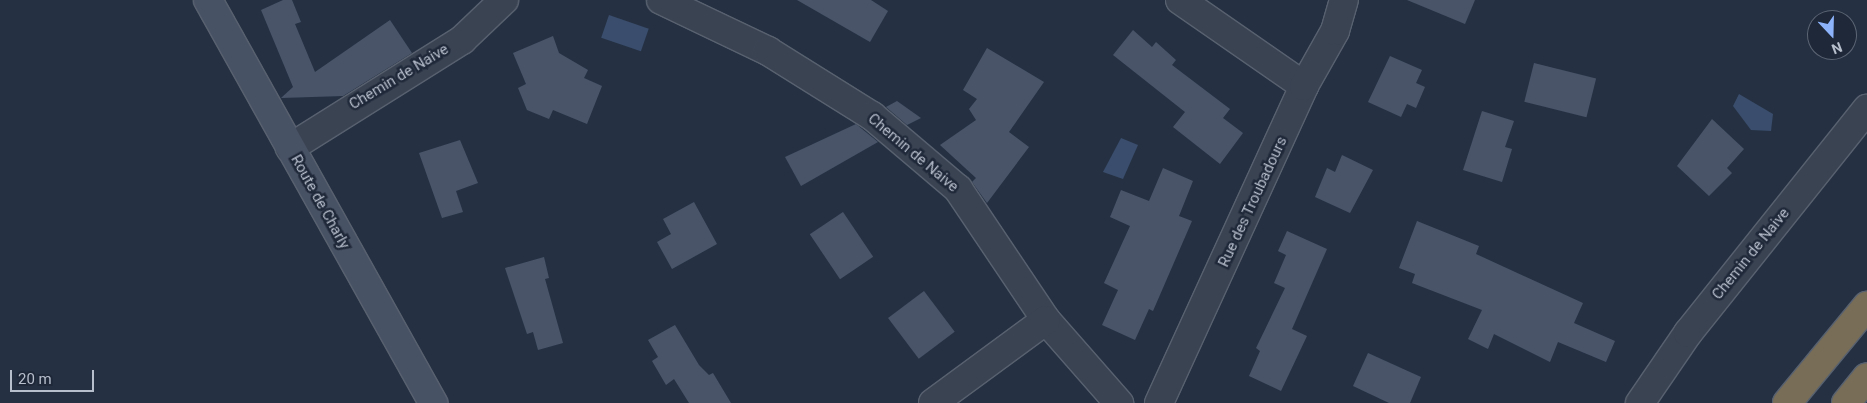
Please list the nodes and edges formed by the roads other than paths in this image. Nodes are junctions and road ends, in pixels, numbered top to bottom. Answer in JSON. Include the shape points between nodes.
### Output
{"nodes":[{"id":1,"x":208,"y":0,"type":"edge"},
{"id":2,"x":504,"y":0,"type":"edge"},
{"id":3,"x":661,"y":0,"type":"edge"},
{"id":4,"x":1180,"y":0,"type":"edge"},
{"id":5,"x":1344,"y":0,"type":"edge"},
{"id":6,"x":1304,"y":86,"type":"junction"},
{"id":7,"x":1867,"y":109,"type":"edge"},
{"id":8,"x":290,"y":148,"type":"junction"},
{"id":9,"x":1867,"y":306,"type":"edge"},
{"id":10,"x":1046,"y":320,"type":"junction"},
{"id":11,"x":1867,"y":377,"type":"edge"},
{"id":12,"x":433,"y":403,"type":"edge"},
{"id":13,"x":932,"y":403,"type":"edge"},
{"id":14,"x":1119,"y":403,"type":"edge"},
{"id":15,"x":1159,"y":403,"type":"edge"},
{"id":16,"x":1640,"y":403,"type":"edge"},
{"id":17,"x":1787,"y":403,"type":"edge"},
{"id":18,"x":1846,"y":403,"type":"edge"}],
"edges":[{"from":1,"to":8,"type":"main road","name":"Route de Charly"},
{"from":2,"to":8,"type":"street","name":"Chemin de Naive","via":[[462,40]]},
{"from":3,"to":10,"type":"street","name":"Chemin de Naive","via":[[768,51],[879,122],[958,189]]},
{"from":4,"to":6,"type":"street"},
{"from":5,"to":6,"type":"street","name":"Rue des Troubadours","via":[[1336,31]]},
{"from":6,"to":15,"type":"street","name":"Rue des Troubadours"},
{"from":7,"to":16,"type":"street","name":"Chemin de Naive","via":[[1688,332]]},
{"from":8,"to":12,"type":"main road","name":"Route de Charly"},
{"from":9,"to":17,"type":"highway"},
{"from":10,"to":13,"type":"street"},
{"from":10,"to":14,"type":"street","name":"Chemin de Naive"},
{"from":11,"to":18,"type":"highway"}]}
